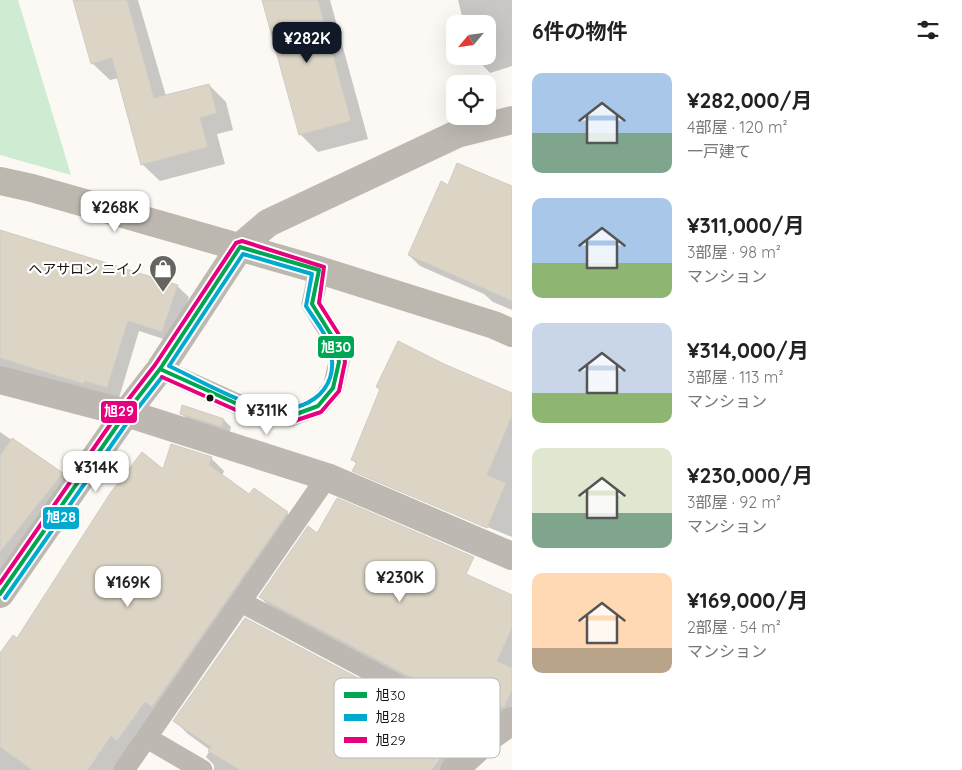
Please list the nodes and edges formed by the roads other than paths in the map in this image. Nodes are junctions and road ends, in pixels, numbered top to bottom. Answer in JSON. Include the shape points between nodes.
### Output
{"nodes":[{"id":1,"x":512,"y":120,"type":"edge"},
{"id":2,"x":0,"y":180,"type":"edge"},
{"id":3,"x":240,"y":247,"type":"junction"},
{"id":4,"x":319,"y":270,"type":"junction"},
{"id":5,"x":512,"y":333,"type":"edge"},
{"id":6,"x":170,"y":373,"type":"junction"},
{"id":7,"x":0,"y":380,"type":"edge"},
{"id":8,"x":126,"y":413,"type":"junction"},
{"id":9,"x":327,"y":477,"type":"junction"},
{"id":10,"x":512,"y":556,"type":"edge"},
{"id":11,"x":0,"y":594,"type":"edge"},
{"id":12,"x":241,"y":602,"type":"junction"},
{"id":13,"x":398,"y":678,"type":"edge"},
{"id":14,"x":147,"y":738,"type":"junction"},
{"id":15,"x":468,"y":758,"type":"edge"},
{"id":16,"x":124,"y":770,"type":"edge"},
{"id":17,"x":202,"y":770,"type":"edge"},
{"id":18,"x":454,"y":770,"type":"edge"}],
"edges":[{"from":1,"to":3,"type":"street","via":[[457,134],[268,223]]},
{"from":2,"to":3,"type":"street"},
{"from":3,"to":4,"type":"street"},
{"from":3,"to":6,"type":"street"},
{"from":4,"to":5,"type":"street"},
{"from":4,"to":6,"type":"lane","via":[[312,304],[335,341],[340,362],[333,388],[318,406],[291,416],[255,412]]},
{"from":6,"to":8,"type":"street"},
{"from":7,"to":8,"type":"street"},
{"from":8,"to":9,"type":"street"},
{"from":8,"to":11,"type":"street"},
{"from":9,"to":10,"type":"street"},
{"from":9,"to":12,"type":"lane"},
{"from":12,"to":13,"type":"lane"},
{"from":12,"to":14,"type":"lane"},
{"from":14,"to":16,"type":"lane"},
{"from":14,"to":17,"type":"lane"},
{"from":15,"to":18,"type":"street"}]}
